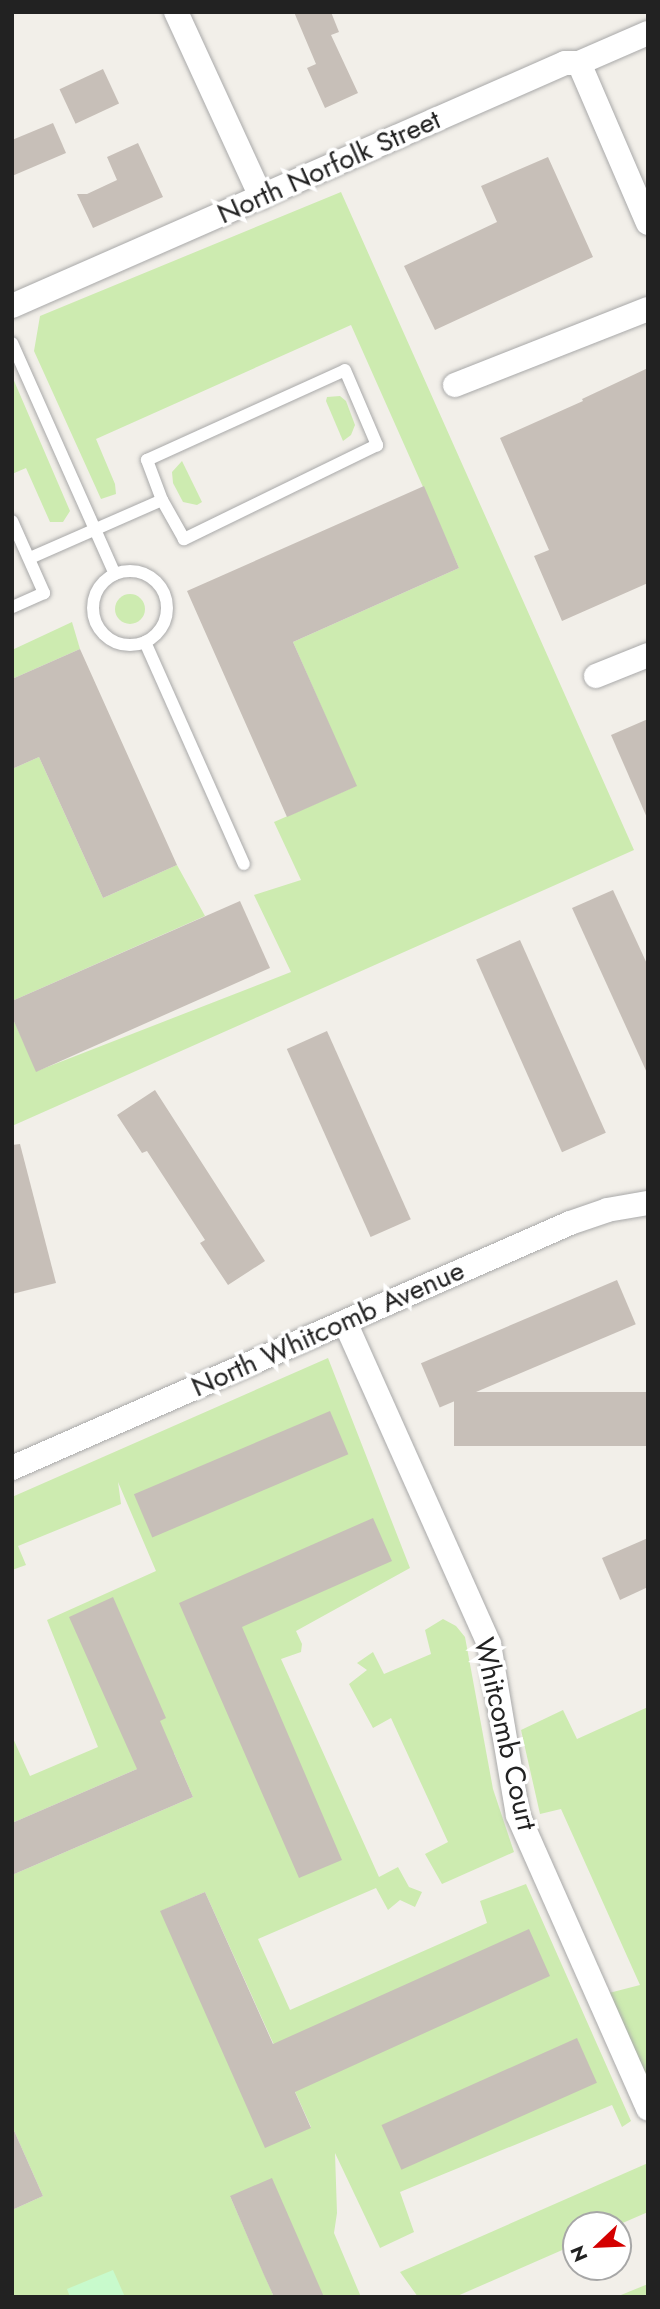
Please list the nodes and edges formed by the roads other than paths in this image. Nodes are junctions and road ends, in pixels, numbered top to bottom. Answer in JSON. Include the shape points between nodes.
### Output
{"nodes":[{"id":1,"x":176,"y":12,"type":"edge"},
{"id":2,"x":648,"y":33,"type":"edge"},
{"id":3,"x":579,"y":63,"type":"junction"},
{"id":4,"x":261,"y":197,"type":"junction"},
{"id":5,"x":648,"y":223,"type":"edge"},
{"id":6,"x":12,"y":306,"type":"edge"},
{"id":7,"x":648,"y":309,"type":"edge"},
{"id":8,"x":12,"y":343,"type":"edge"},
{"id":9,"x":455,"y":385,"type":"dead end"},
{"id":10,"x":163,"y":500,"type":"junction"},
{"id":11,"x":12,"y":522,"type":"edge"},
{"id":12,"x":95,"y":529,"type":"junction"},
{"id":13,"x":30,"y":558,"type":"junction"},
{"id":14,"x":115,"y":574,"type":"junction"},
{"id":15,"x":12,"y":607,"type":"edge"},
{"id":16,"x":145,"y":642,"type":"junction"},
{"id":17,"x":648,"y":655,"type":"edge"},
{"id":18,"x":596,"y":676,"type":"dead end"},
{"id":19,"x":244,"y":864,"type":"dead end"},
{"id":20,"x":648,"y":1203,"type":"edge"},
{"id":21,"x":345,"y":1322,"type":"junction"},
{"id":22,"x":12,"y":1468,"type":"edge"},
{"id":23,"x":648,"y":2108,"type":"edge"}],
"edges":[{"from":1,"to":4,"type":"street"},
{"from":2,"to":3,"type":"street","name":"North Norfolk Street"},
{"from":3,"to":4,"type":"street","name":"North Norfolk Street","via":[[565,63]]},
{"from":3,"to":5,"type":"street"},
{"from":4,"to":6,"type":"street","name":"North Norfolk Street"},
{"from":7,"to":9,"type":"street"},
{"from":8,"to":12,"type":"lane"},
{"from":10,"to":10,"type":"lane","via":[[147,460],[345,370],[377,445],[184,539]]},
{"from":10,"to":12,"type":"lane"},
{"from":11,"to":13,"type":"lane"},
{"from":12,"to":13,"type":"lane"},
{"from":12,"to":14,"type":"lane"},
{"from":13,"to":15,"type":"lane","via":[[44,593]]},
{"from":14,"to":16,"type":"lane","via":[[139,572],[151,577],[166,596],[166,620]]},
{"from":14,"to":16,"type":"lane","via":[[96,593],[93,618],[107,639],[130,646]]},
{"from":16,"to":19,"type":"lane"},
{"from":17,"to":18,"type":"street"},
{"from":20,"to":21,"type":"street","name":"North Whitcomb Avenue","via":[[570,1223]]},
{"from":21,"to":22,"type":"street","name":"North Whitcomb Avenue"},
{"from":21,"to":23,"type":"street","name":"Whitcomb Court","via":[[489,1644],[518,1815]]}]}
